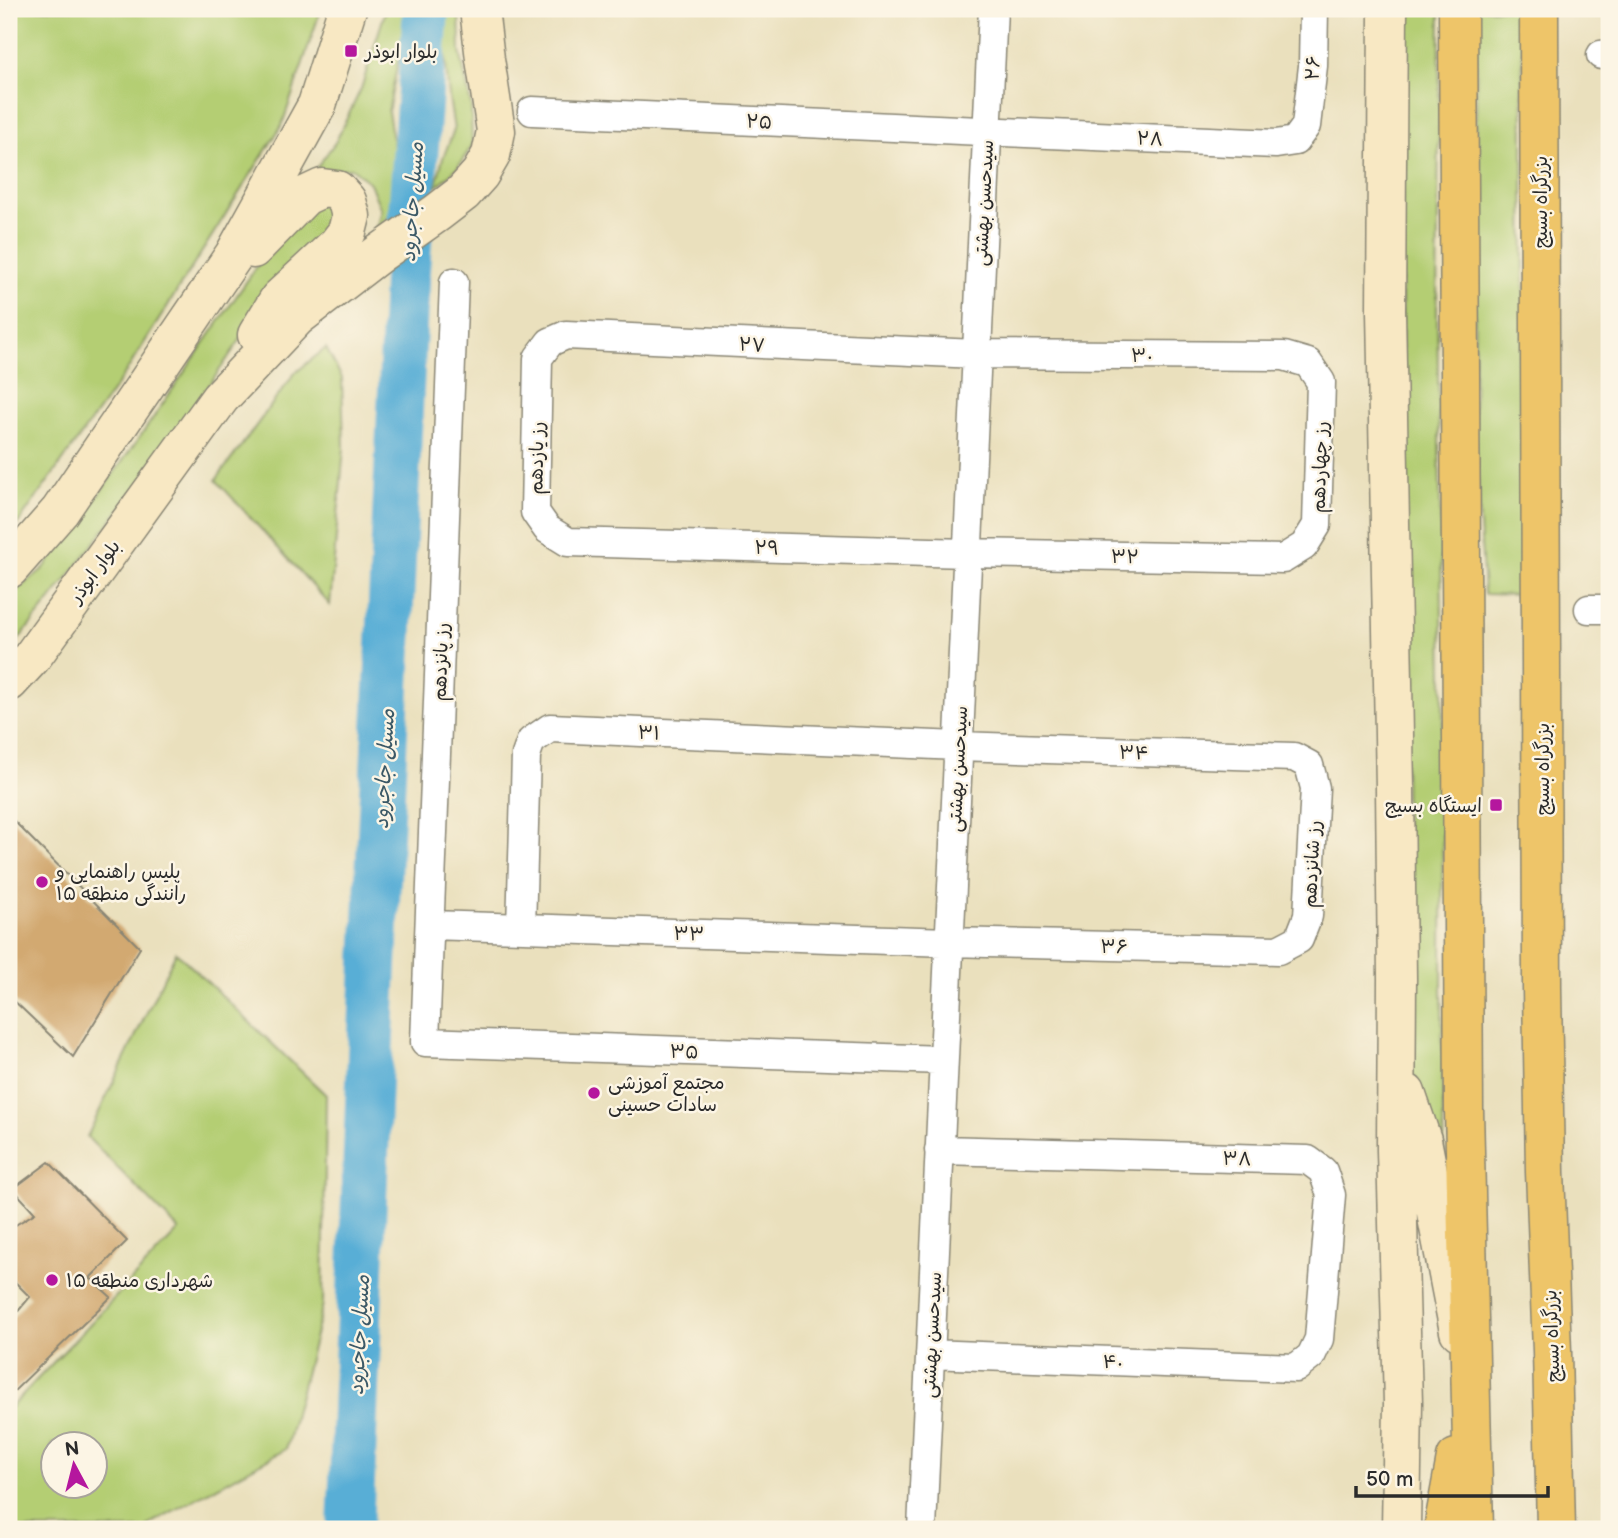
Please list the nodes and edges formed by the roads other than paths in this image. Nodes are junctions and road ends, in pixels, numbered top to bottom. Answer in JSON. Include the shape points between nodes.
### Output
{"nodes":[{"id":1,"x":347,"y":9,"type":"edge"},
{"id":2,"x":479,"y":9,"type":"edge"},
{"id":3,"x":993,"y":9,"type":"edge"},
{"id":4,"x":1314,"y":9,"type":"edge"},
{"id":5,"x":1388,"y":9,"type":"edge"},
{"id":6,"x":1458,"y":9,"type":"edge"},
{"id":7,"x":1539,"y":9,"type":"edge"},
{"id":8,"x":532,"y":111,"type":"dead end"},
{"id":9,"x":1306,"y":126,"type":"joint"},
{"id":10,"x":987,"y":131,"type":"junction"},
{"id":11,"x":216,"y":281,"type":"junction"},
{"id":12,"x":454,"y":282,"type":"dead end"},
{"id":13,"x":976,"y":354,"type":"junction"},
{"id":14,"x":538,"y":358,"type":"joint"},
{"id":15,"x":1308,"y":363,"type":"joint"},
{"id":16,"x":220,"y":398,"type":"junction"},
{"id":17,"x":568,"y":542,"type":"joint"},
{"id":18,"x":967,"y":553,"type":"junction"},
{"id":19,"x":1283,"y":559,"type":"joint"},
{"id":20,"x":9,"y":569,"type":"edge"},
{"id":21,"x":17,"y":672,"type":"edge"},
{"id":22,"x":958,"y":746,"type":"junction"},
{"id":23,"x":1309,"y":765,"type":"joint"},
{"id":24,"x":430,"y":925,"type":"junction"},
{"id":25,"x":521,"y":928,"type":"junction"},
{"id":26,"x":949,"y":942,"type":"junction"},
{"id":27,"x":1278,"y":950,"type":"joint"},
{"id":28,"x":425,"y":1042,"type":"joint"},
{"id":29,"x":943,"y":1060,"type":"junction"},
{"id":30,"x":1396,"y":1061,"type":"junction"},
{"id":31,"x":939,"y":1150,"type":"junction"},
{"id":32,"x":930,"y":1353,"type":"junction"},
{"id":33,"x":1296,"y":1368,"type":"joint"},
{"id":34,"x":1469,"y":1387,"type":"junction"},
{"id":35,"x":922,"y":1529,"type":"edge"},
{"id":36,"x":1401,"y":1529,"type":"edge"},
{"id":37,"x":1443,"y":1529,"type":"edge"},
{"id":38,"x":1474,"y":1529,"type":"edge"},
{"id":39,"x":1556,"y":1529,"type":"edge"}],
"edges":[{"from":1,"to":11,"type":"main road","via":[[317,106]]},
{"from":2,"to":16,"type":"main road","name":"بلوار ابوذر","via":[[496,131],[491,155],[480,174],[463,193],[297,317]]},
{"from":3,"to":10,"type":"street","name":"سیدحسن بهشتی"},
{"from":4,"to":9,"type":"street","name":"۲۶"},
{"from":5,"to":30,"type":"main road","via":[[1386,311]]},
{"from":6,"to":34,"type":"highway"},
{"from":7,"to":39,"type":"highway","name":"بزرگراه بسیج","via":[[1543,1067]]},
{"from":8,"to":10,"type":"street","name":"۲۵"},
{"from":9,"to":10,"type":"street","name":"۲۸","via":[[1295,141],[1276,144]]},
{"from":10,"to":13,"type":"street","name":"سیدحسن بهشتی"},
{"from":11,"to":16,"type":"main road","via":[[305,197],[322,188],[337,190],[347,201],[351,216],[347,232],[279,299]]},
{"from":11,"to":20,"type":"main road","via":[[60,511]]},
{"from":12,"to":24,"type":"street","name":"رز پانزدهم"},
{"from":13,"to":14,"type":"street","name":"۲۷","via":[[566,335],[550,342]]},
{"from":13,"to":15,"type":"street","name":"۳۰","via":[[1284,356]]},
{"from":13,"to":18,"type":"street","name":"سیدحسن بهشتی"},
{"from":14,"to":17,"type":"street","name":"رز یازدهم","via":[[535,512],[547,529]]},
{"from":15,"to":19,"type":"street","name":"رز چهاردهم","via":[[1321,382],[1317,525],[1304,546]]},
{"from":16,"to":21,"type":"main road","name":"بلوار ابوذر"},
{"from":17,"to":18,"type":"street","name":"۲۹"},
{"from":18,"to":19,"type":"street","name":"۳۲"},
{"from":18,"to":22,"type":"street","name":"سیدحسن بهشتی"},
{"from":22,"to":23,"type":"street","name":"۳۴","via":[[1294,757]]},
{"from":22,"to":25,"type":"street","name":"۳۱","via":[[550,728],[531,741],[526,755]]},
{"from":22,"to":26,"type":"street","name":"سیدحسن بهشتی"},
{"from":23,"to":27,"type":"street","name":"رز شانزدهم","via":[[1315,788],[1308,916],[1298,939]]},
{"from":24,"to":25,"type":"street","name":"۳۳"},
{"from":24,"to":28,"type":"street","name":"رز پانزدهم"},
{"from":25,"to":26,"type":"street","name":"۳۳"},
{"from":26,"to":27,"type":"street","name":"۳۶"},
{"from":26,"to":29,"type":"street","name":"سیدحسن بهشتی"},
{"from":28,"to":29,"type":"street","name":"۳۵"},
{"from":29,"to":31,"type":"street","name":"سیدحسن بهشتی"},
{"from":30,"to":34,"type":"main road","via":[[1422,1140]]},
{"from":30,"to":36,"type":"main road"},
{"from":31,"to":32,"type":"street","name":"سیدحسن بهشتی"},
{"from":31,"to":33,"type":"street","name":"۳۸","via":[[1308,1160],[1323,1171],[1331,1195],[1318,1339],[1311,1356]]},
{"from":32,"to":33,"type":"street","name":"۴۰"},
{"from":32,"to":35,"type":"street","name":"سیدحسن بهشتی"},
{"from":34,"to":37,"type":"highway"},
{"from":34,"to":38,"type":"highway"}]}
